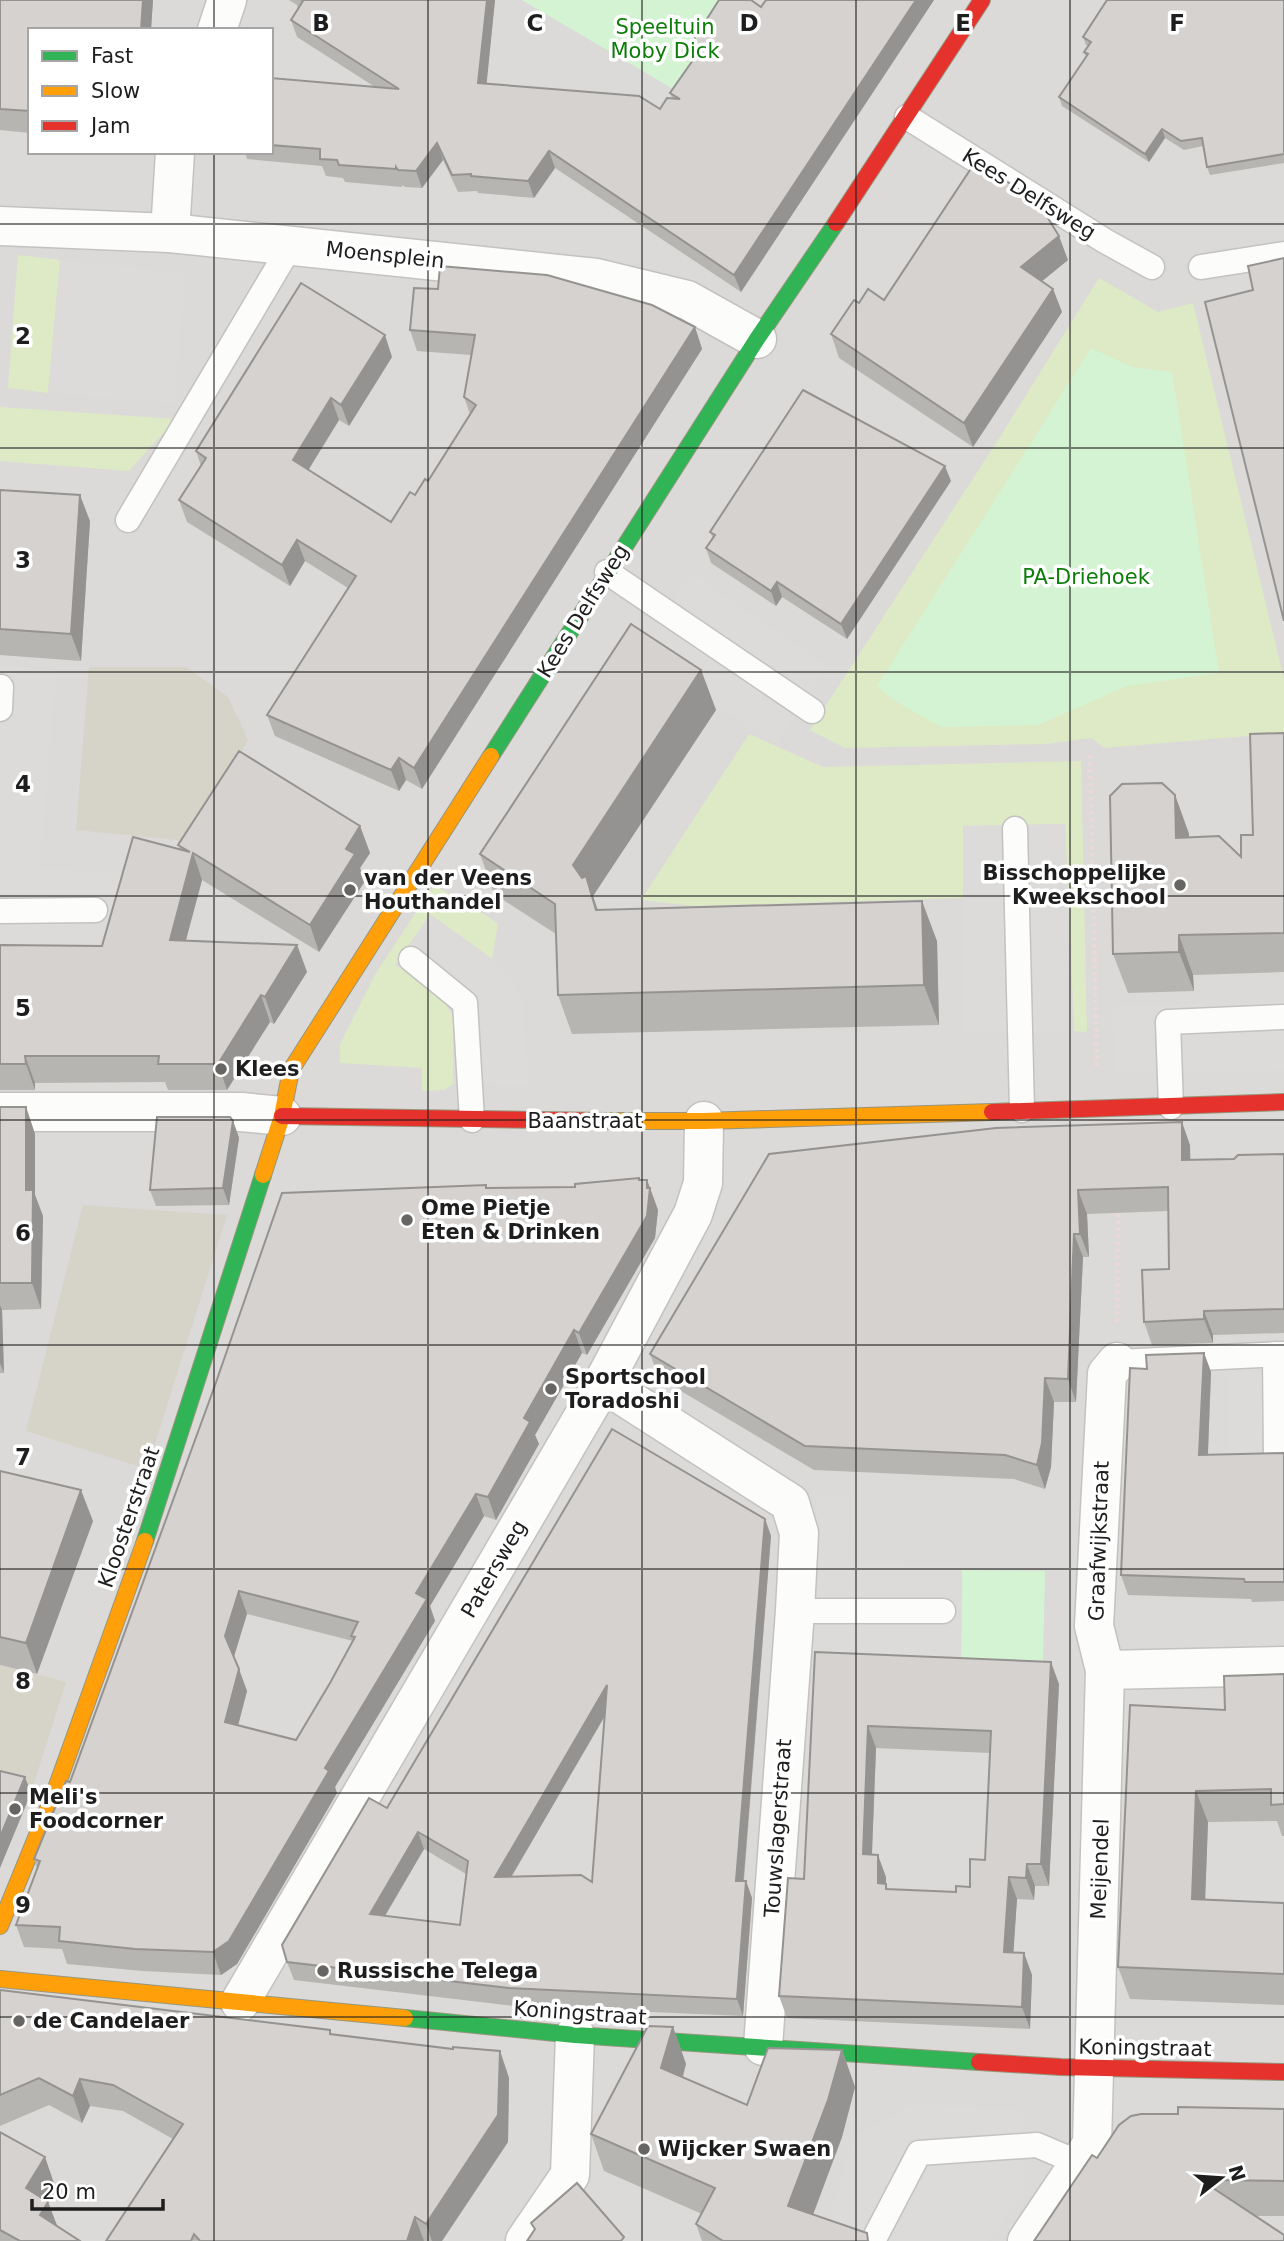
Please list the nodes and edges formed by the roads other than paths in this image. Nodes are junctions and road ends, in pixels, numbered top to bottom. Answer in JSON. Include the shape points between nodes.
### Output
{"nodes":[{"id":1,"x":227,"y":0,"type":"edge"},
{"id":2,"x":982,"y":0,"type":"edge"},
{"id":3,"x":218,"y":28,"type":"edge"},
{"id":4,"x":907,"y":117,"type":"junction"},
{"id":5,"x":175,"y":154,"type":"edge"},
{"id":6,"x":0,"y":226,"type":"edge"},
{"id":7,"x":170,"y":233,"type":"junction"},
{"id":8,"x":291,"y":245,"type":"junction"},
{"id":9,"x":1284,"y":254,"type":"edge"},
{"id":10,"x":1152,"y":267,"type":"dead end"},
{"id":11,"x":1201,"y":267,"type":"dead end"},
{"id":12,"x":757,"y":339,"type":"junction"},
{"id":13,"x":128,"y":520,"type":"dead end"},
{"id":14,"x":607,"y":572,"type":"junction"},
{"id":15,"x":1,"y":687,"type":"edge"},
{"id":16,"x":0,"y":709,"type":"edge"},
{"id":17,"x":812,"y":711,"type":"dead end"},
{"id":18,"x":1015,"y":829,"type":"dead end"},
{"id":19,"x":95,"y":910,"type":"dead end"},
{"id":20,"x":0,"y":911,"type":"edge"},
{"id":21,"x":411,"y":959,"type":"dead end"},
{"id":22,"x":1284,"y":1017,"type":"edge"},
{"id":23,"x":1284,"y":1102,"type":"edge"},
{"id":24,"x":1171,"y":1107,"type":"junction"},
{"id":25,"x":1022,"y":1110,"type":"junction"},
{"id":26,"x":0,"y":1112,"type":"edge"},
{"id":27,"x":282,"y":1116,"type":"junction"},
{"id":28,"x":472,"y":1121,"type":"junction"},
{"id":29,"x":704,"y":1121,"type":"junction"},
{"id":30,"x":1279,"y":1354,"type":"edge"},
{"id":31,"x":1117,"y":1362,"type":"joint"},
{"id":32,"x":603,"y":1383,"type":"junction"},
{"id":33,"x":1276,"y":1458,"type":"edge"},
{"id":34,"x":795,"y":1611,"type":"junction"},
{"id":35,"x":943,"y":1611,"type":"dead end"},
{"id":36,"x":1284,"y":1665,"type":"edge"},
{"id":37,"x":1105,"y":1670,"type":"junction"},
{"id":38,"x":0,"y":1926,"type":"edge"},
{"id":39,"x":0,"y":1979,"type":"edge"},
{"id":40,"x":240,"y":2002,"type":"junction"},
{"id":41,"x":575,"y":2035,"type":"junction"},
{"id":42,"x":763,"y":2046,"type":"junction"},
{"id":43,"x":1094,"y":2068,"type":"junction"},
{"id":44,"x":1284,"y":2072,"type":"edge"},
{"id":45,"x":1079,"y":2163,"type":"junction"},
{"id":46,"x":525,"y":2241,"type":"edge"},
{"id":47,"x":873,"y":2241,"type":"edge"},
{"id":48,"x":1027,"y":2241,"type":"edge"}],
"edges":[{"from":1,"to":3,"type":"street"},
{"from":2,"to":4,"type":"street","name":"Kees Delfsweg"},
{"from":4,"to":10,"type":"lane","name":"Kees Delfsweg"},
{"from":4,"to":12,"type":"street","name":"Kees Delfsweg"},
{"from":5,"to":7,"type":"street"},
{"from":6,"to":7,"type":"street","name":"Moensplein"},
{"from":7,"to":8,"type":"street","name":"Moensplein"},
{"from":8,"to":12,"type":"street","name":"Moensplein","via":[[596,278],[687,300]]},
{"from":8,"to":13,"type":"lane"},
{"from":9,"to":11,"type":"lane"},
{"from":12,"to":14,"type":"street","name":"Kees Delfsweg"},
{"from":14,"to":17,"type":"lane"},
{"from":14,"to":27,"type":"street","name":"Kees Delfsweg","via":[[291,1070]]},
{"from":15,"to":16,"type":"lane"},
{"from":18,"to":25,"type":"lane"},
{"from":19,"to":20,"type":"lane"},
{"from":21,"to":28,"type":"lane","via":[[465,1003]]},
{"from":22,"to":24,"type":"lane","via":[[1168,1022]]},
{"from":23,"to":24,"type":"street","name":"Baanstraat"},
{"from":24,"to":25,"type":"street","name":"Baanstraat"},
{"from":25,"to":29,"type":"street","name":"Baanstraat"},
{"from":26,"to":27,"type":"street","name":"Baanstraat"},
{"from":27,"to":28,"type":"street","name":"Baanstraat"},
{"from":27,"to":38,"type":"street","name":"Kloosterstraat","via":[[150,1524],[54,1794]]},
{"from":28,"to":29,"type":"street","name":"Baanstraat"},
{"from":29,"to":32,"type":"street","name":"Patersweg","via":[[703,1183],[693,1214]]},
{"from":30,"to":31,"type":"lane"},
{"from":30,"to":33,"type":"lane"},
{"from":31,"to":37,"type":"street","name":"Graafwijkstraat","via":[[1107,1374],[1094,1626]]},
{"from":32,"to":34,"type":"street","name":"Touwslagerstraat","via":[[790,1503],[799,1533]]},
{"from":32,"to":40,"type":"street","name":"Patersweg"},
{"from":34,"to":35,"type":"lane"},
{"from":34,"to":42,"type":"street","name":"Touwslagerstraat"},
{"from":36,"to":37,"type":"street"},
{"from":37,"to":43,"type":"street","name":"Meijendel"},
{"from":39,"to":40,"type":"street","name":"Koningstraat"},
{"from":40,"to":41,"type":"street","name":"Koningstraat"},
{"from":41,"to":42,"type":"street","name":"Koningstraat"},
{"from":41,"to":46,"type":"street","via":[[570,2175]]},
{"from":42,"to":43,"type":"street","name":"Koningstraat"},
{"from":43,"to":44,"type":"street","name":"Koningstraat"},
{"from":43,"to":45,"type":"street","name":"Meijendel","via":[[1092,2144]]},
{"from":45,"to":47,"type":"lane","via":[[1037,2145],[919,2153]]},
{"from":45,"to":48,"type":"street","name":"Meijendel"}]}
